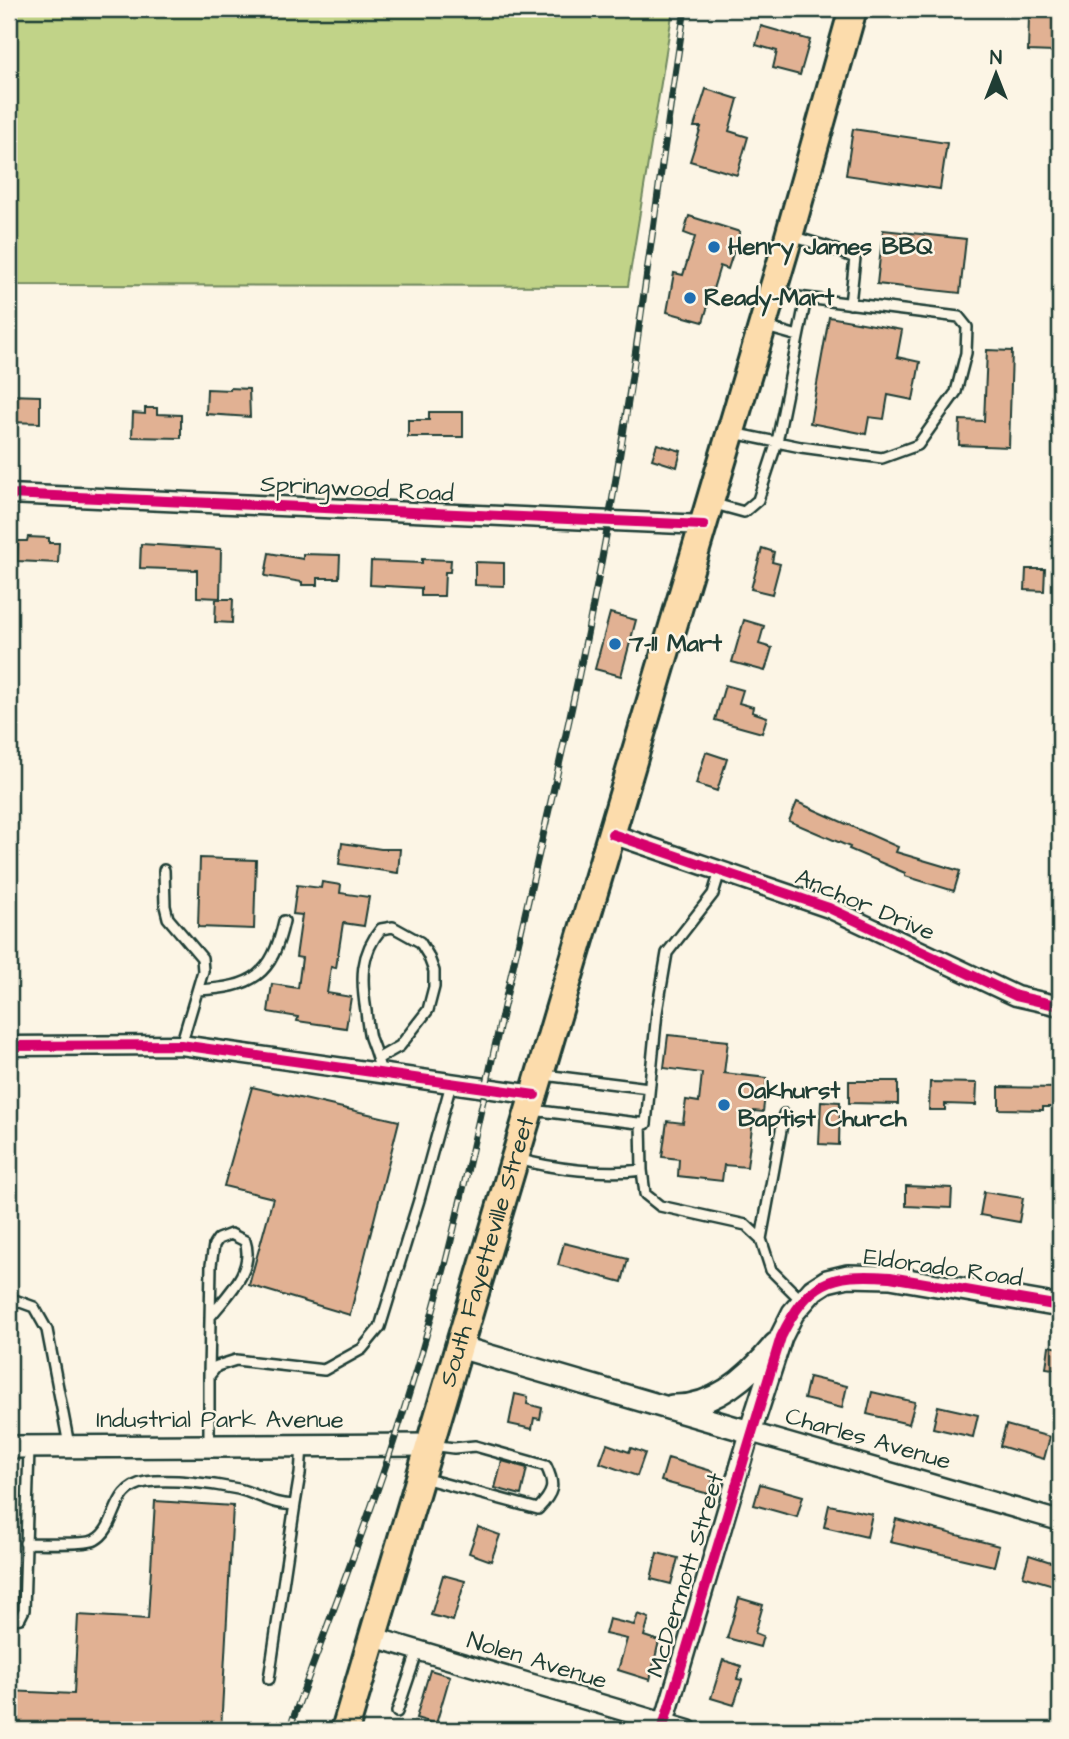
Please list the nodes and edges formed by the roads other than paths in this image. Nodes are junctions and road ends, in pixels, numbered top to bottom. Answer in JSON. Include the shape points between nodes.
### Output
{"nodes":[{"id":1,"x":853,"y":9,"type":"edge"},
{"id":2,"x":789,"y":236,"type":"junction"},
{"id":3,"x":773,"y":290,"type":"junction"},
{"id":4,"x":806,"y":298,"type":"junction"},
{"id":5,"x":850,"y":304,"type":"junction"},
{"id":6,"x":762,"y":326,"type":"junction"},
{"id":7,"x":798,"y":336,"type":"junction"},
{"id":8,"x":731,"y":433,"type":"junction"},
{"id":9,"x":777,"y":442,"type":"junction"},
{"id":10,"x":9,"y":494,"type":"edge"},
{"id":11,"x":707,"y":514,"type":"junction"},
{"id":12,"x":612,"y":834,"type":"junction"},
{"id":13,"x":164,"y":870,"type":"dead end"},
{"id":14,"x":720,"y":870,"type":"junction"},
{"id":15,"x":285,"y":920,"type":"dead end"},
{"id":16,"x":198,"y":990,"type":"junction"},
{"id":17,"x":1060,"y":1006,"type":"edge"},
{"id":18,"x":9,"y":1045,"type":"edge"},
{"id":19,"x":181,"y":1045,"type":"junction"},
{"id":20,"x":380,"y":1066,"type":"junction"},
{"id":21,"x":451,"y":1084,"type":"junction"},
{"id":22,"x":649,"y":1088,"type":"junction"},
{"id":23,"x":536,"y":1093,"type":"junction"},
{"id":24,"x":784,"y":1114,"type":"dead end"},
{"id":25,"x":641,"y":1123,"type":"junction"},
{"id":26,"x":516,"y":1159,"type":"junction"},
{"id":27,"x":642,"y":1170,"type":"junction"},
{"id":28,"x":761,"y":1239,"type":"junction"},
{"id":29,"x":9,"y":1301,"type":"edge"},
{"id":30,"x":803,"y":1302,"type":"junction"},
{"id":31,"x":1060,"y":1306,"type":"edge"},
{"id":32,"x":210,"y":1317,"type":"junction"},
{"id":33,"x":781,"y":1337,"type":"junction"},
{"id":34,"x":459,"y":1347,"type":"junction"},
{"id":35,"x":209,"y":1376,"type":"junction"},
{"id":36,"x":658,"y":1405,"type":"junction"},
{"id":37,"x":750,"y":1432,"type":"junction"},
{"id":38,"x":431,"y":1445,"type":"junction"},
{"id":39,"x":209,"y":1446,"type":"junction"},
{"id":40,"x":302,"y":1446,"type":"junction"},
{"id":41,"x":19,"y":1447,"type":"edge"},
{"id":42,"x":69,"y":1447,"type":"junction"},
{"id":43,"x":421,"y":1477,"type":"junction"},
{"id":44,"x":295,"y":1504,"type":"junction"},
{"id":45,"x":1060,"y":1521,"type":"edge"},
{"id":46,"x":25,"y":1543,"type":"junction"},
{"id":47,"x":9,"y":1620,"type":"edge"},
{"id":48,"x":373,"y":1637,"type":"junction"},
{"id":49,"x":418,"y":1650,"type":"junction"},
{"id":50,"x":269,"y":1679,"type":"dead end"},
{"id":51,"x":397,"y":1712,"type":"dead end"},
{"id":52,"x":663,"y":1727,"type":"edge"},
{"id":53,"x":345,"y":1730,"type":"edge"},
{"id":54,"x":688,"y":1730,"type":"edge"}],
"edges":[{"from":1,"to":2,"type":"main road","name":"South Fayetteville Street"},
{"from":2,"to":3,"type":"main road","name":"South Fayetteville Street"},
{"from":2,"to":5,"type":"lane","via":[[855,258]]},
{"from":3,"to":4,"type":"lane"},
{"from":3,"to":6,"type":"main road","name":"South Fayetteville Street"},
{"from":4,"to":5,"type":"lane"},
{"from":4,"to":7,"type":"lane"},
{"from":5,"to":9,"type":"lane","via":[[959,317],[967,327],[966,354],[956,392],[918,445],[897,454],[882,458]]},
{"from":6,"to":7,"type":"lane"},
{"from":6,"to":8,"type":"main road","name":"South Fayetteville Street"},
{"from":7,"to":9,"type":"lane"},
{"from":8,"to":9,"type":"lane"},
{"from":8,"to":11,"type":"main road","name":"South Fayetteville Street"},
{"from":9,"to":11,"type":"lane","via":[[758,500],[744,512]]},
{"from":10,"to":11,"type":"street","name":"Springwood Road"},
{"from":11,"to":12,"type":"main road","name":"South Fayetteville Street"},
{"from":12,"to":14,"type":"street","name":"Anchor Drive"},
{"from":12,"to":23,"type":"main road","name":"South Fayetteville Street"},
{"from":13,"to":16,"type":"lane","via":[[168,918],[202,958],[204,971]]},
{"from":14,"to":17,"type":"street","name":"Anchor Drive","via":[[830,908],[1016,996]]},
{"from":14,"to":22,"type":"lane","via":[[713,894],[667,953]]},
{"from":15,"to":16,"type":"lane","via":[[279,945],[253,979],[230,988]]},
{"from":16,"to":19,"type":"lane"},
{"from":18,"to":19,"type":"street"},
{"from":19,"to":20,"type":"street"},
{"from":20,"to":20,"type":"lane","via":[[370,1037],[362,973],[376,936],[381,929],[393,927],[420,942],[434,971],[434,987],[428,1010]]},
{"from":20,"to":21,"type":"street"},
{"from":21,"to":23,"type":"street"},
{"from":21,"to":35,"type":"lane","via":[[380,1327],[362,1349],[324,1370],[236,1360],[217,1366]]},
{"from":22,"to":23,"type":"lane"},
{"from":22,"to":25,"type":"lane","via":[[646,1124]]},
{"from":23,"to":25,"type":"lane"},
{"from":23,"to":26,"type":"main road","name":"South Fayetteville Street"},
{"from":24,"to":28,"type":"lane"},
{"from":25,"to":27,"type":"lane"},
{"from":26,"to":27,"type":"lane","via":[[537,1165]]},
{"from":26,"to":34,"type":"main road","name":"South Fayetteville Street"},
{"from":27,"to":28,"type":"lane","via":[[645,1194],[660,1206],[746,1225]]},
{"from":28,"to":30,"type":"lane","via":[[771,1270]]},
{"from":29,"to":42,"type":"lane","via":[[34,1307],[47,1330]]},
{"from":30,"to":31,"type":"street","name":"Eldorado Road","via":[[827,1281],[870,1275]]},
{"from":30,"to":33,"type":"street","name":"Eldorado Road"},
{"from":32,"to":32,"type":"lane","via":[[214,1245],[231,1234],[245,1241],[249,1252],[245,1271]]},
{"from":32,"to":35,"type":"lane"},
{"from":33,"to":36,"type":"street","via":[[734,1385],[704,1401]]},
{"from":33,"to":37,"type":"street","name":"Eldorado Road"},
{"from":34,"to":36,"type":"street","name":"Charles Avenue"},
{"from":34,"to":38,"type":"main road","name":"South Fayetteville Street"},
{"from":35,"to":39,"type":"lane"},
{"from":36,"to":37,"type":"street","name":"Charles Avenue"},
{"from":37,"to":45,"type":"street","name":"Charles Avenue"},
{"from":37,"to":52,"type":"street","name":"McDermott Street"},
{"from":38,"to":40,"type":"street","name":"Industrial Park Avenue"},
{"from":38,"to":43,"type":"main road","name":"South Fayetteville Street"},
{"from":38,"to":43,"type":"lane","via":[[475,1446],[546,1466],[552,1478],[551,1495],[538,1509]]},
{"from":39,"to":40,"type":"street","name":"Industrial Park Avenue"},
{"from":39,"to":42,"type":"street","name":"Industrial Park Avenue"},
{"from":40,"to":44,"type":"lane"},
{"from":41,"to":42,"type":"street","name":"Industrial Park Avenue"},
{"from":41,"to":46,"type":"lane"},
{"from":43,"to":48,"type":"main road","name":"South Fayetteville Street"},
{"from":44,"to":46,"type":"lane","via":[[285,1505],[238,1489],[145,1482],[128,1490],[102,1535],[93,1542]]},
{"from":44,"to":50,"type":"lane"},
{"from":46,"to":47,"type":"lane","via":[[24,1610],[20,1618]]},
{"from":48,"to":49,"type":"street","name":"Nolen Avenue"},
{"from":48,"to":53,"type":"main road","name":"South Fayetteville Street"},
{"from":49,"to":51,"type":"lane"},
{"from":49,"to":52,"type":"street","name":"Nolen Avenue"},
{"from":52,"to":54,"type":"street","name":"Nolen Avenue"}]}
